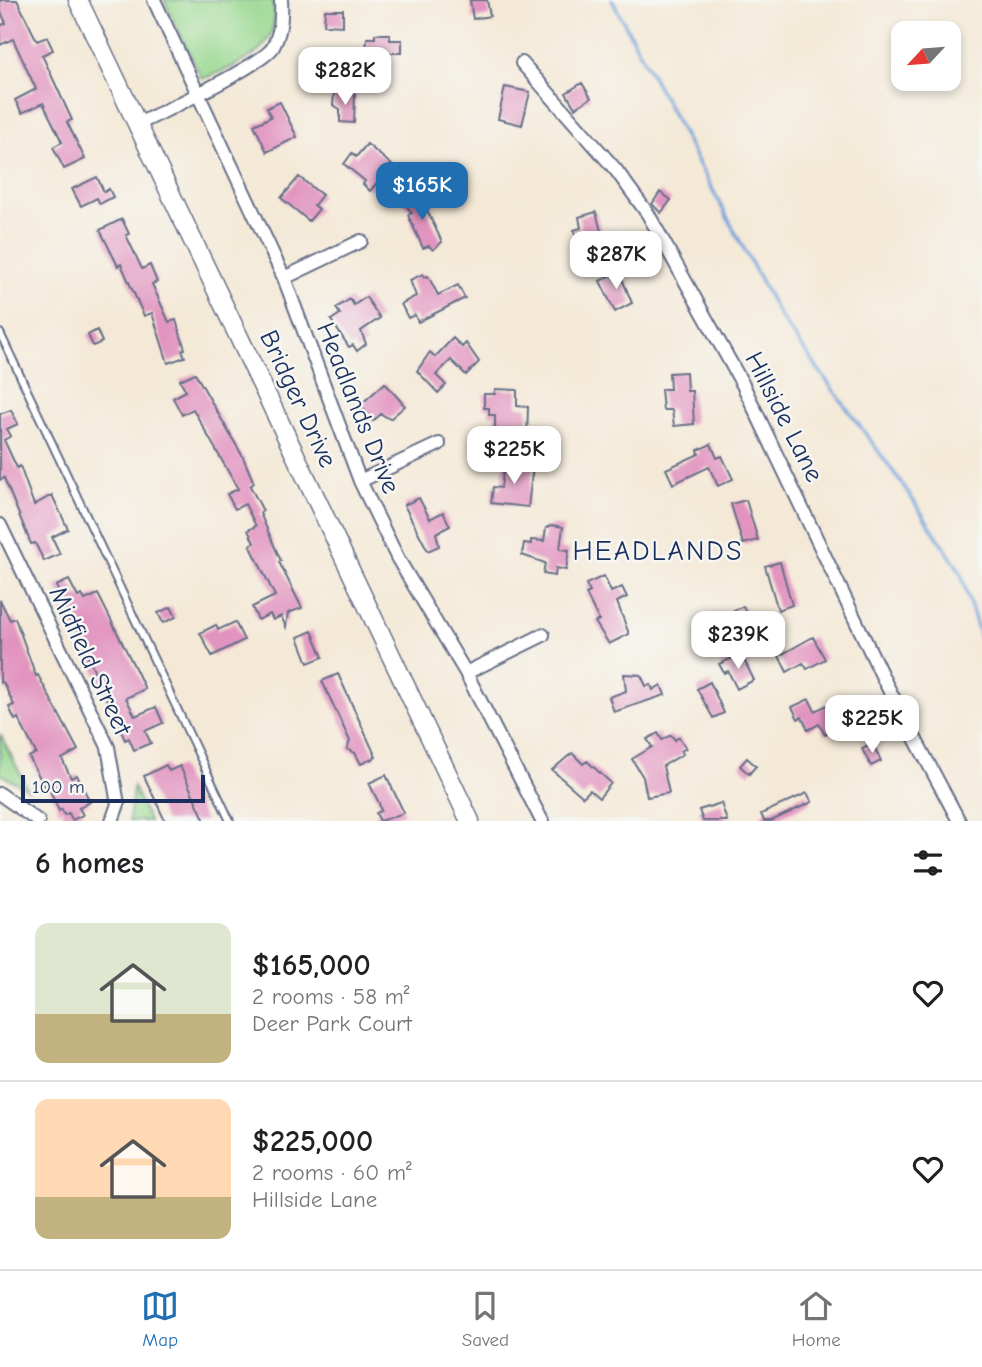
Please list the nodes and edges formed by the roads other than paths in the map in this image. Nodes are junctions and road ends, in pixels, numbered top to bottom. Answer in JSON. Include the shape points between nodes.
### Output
{"nodes":[{"id":1,"x":78,"y":0,"type":"edge"},
{"id":2,"x":154,"y":0,"type":"edge"},
{"id":3,"x":281,"y":0,"type":"edge"},
{"id":4,"x":522,"y":63,"type":"dead end"},
{"id":5,"x":200,"y":91,"type":"junction"},
{"id":6,"x":138,"y":124,"type":"junction"},
{"id":7,"x":361,"y":241,"type":"dead end"},
{"id":8,"x":284,"y":278,"type":"junction"},
{"id":9,"x":0,"y":332,"type":"edge"},
{"id":10,"x":439,"y":444,"type":"dead end"},
{"id":11,"x":360,"y":481,"type":"junction"},
{"id":12,"x":0,"y":525,"type":"edge"},
{"id":13,"x":543,"y":635,"type":"dead end"},
{"id":14,"x":466,"y":673,"type":"junction"},
{"id":15,"x":0,"y":794,"type":"edge"},
{"id":16,"x":38,"y":821,"type":"edge"},
{"id":17,"x":113,"y":821,"type":"edge"},
{"id":18,"x":230,"y":821,"type":"edge"},
{"id":19,"x":470,"y":821,"type":"edge"},
{"id":20,"x":541,"y":821,"type":"edge"},
{"id":21,"x":959,"y":821,"type":"edge"}],
"edges":[{"from":1,"to":6,"type":"main road","name":"Bridger Drive"},
{"from":2,"to":5,"type":"street","name":"Headlands Drive"},
{"from":3,"to":5,"type":"street","via":[[282,18],[273,49],[246,70]]},
{"from":4,"to":21,"type":"street","name":"Hillside Lane","via":[[616,170],[648,214],[743,385],[886,684]]},
{"from":5,"to":6,"type":"street"},
{"from":5,"to":8,"type":"street","name":"Headlands Drive"},
{"from":6,"to":19,"type":"main road","name":"Bridger Drive"},
{"from":7,"to":8,"type":"street"},
{"from":8,"to":11,"type":"street","name":"Headlands Drive"},
{"from":9,"to":18,"type":"lane"},
{"from":10,"to":11,"type":"street"},
{"from":11,"to":14,"type":"street","name":"Headlands Drive","via":[[398,559]]},
{"from":12,"to":17,"type":"street","name":"Midfield Street","via":[[108,747],[118,804]]},
{"from":13,"to":14,"type":"street"},
{"from":14,"to":20,"type":"street","name":"Headlands Drive"},
{"from":15,"to":16,"type":"street"}]}
